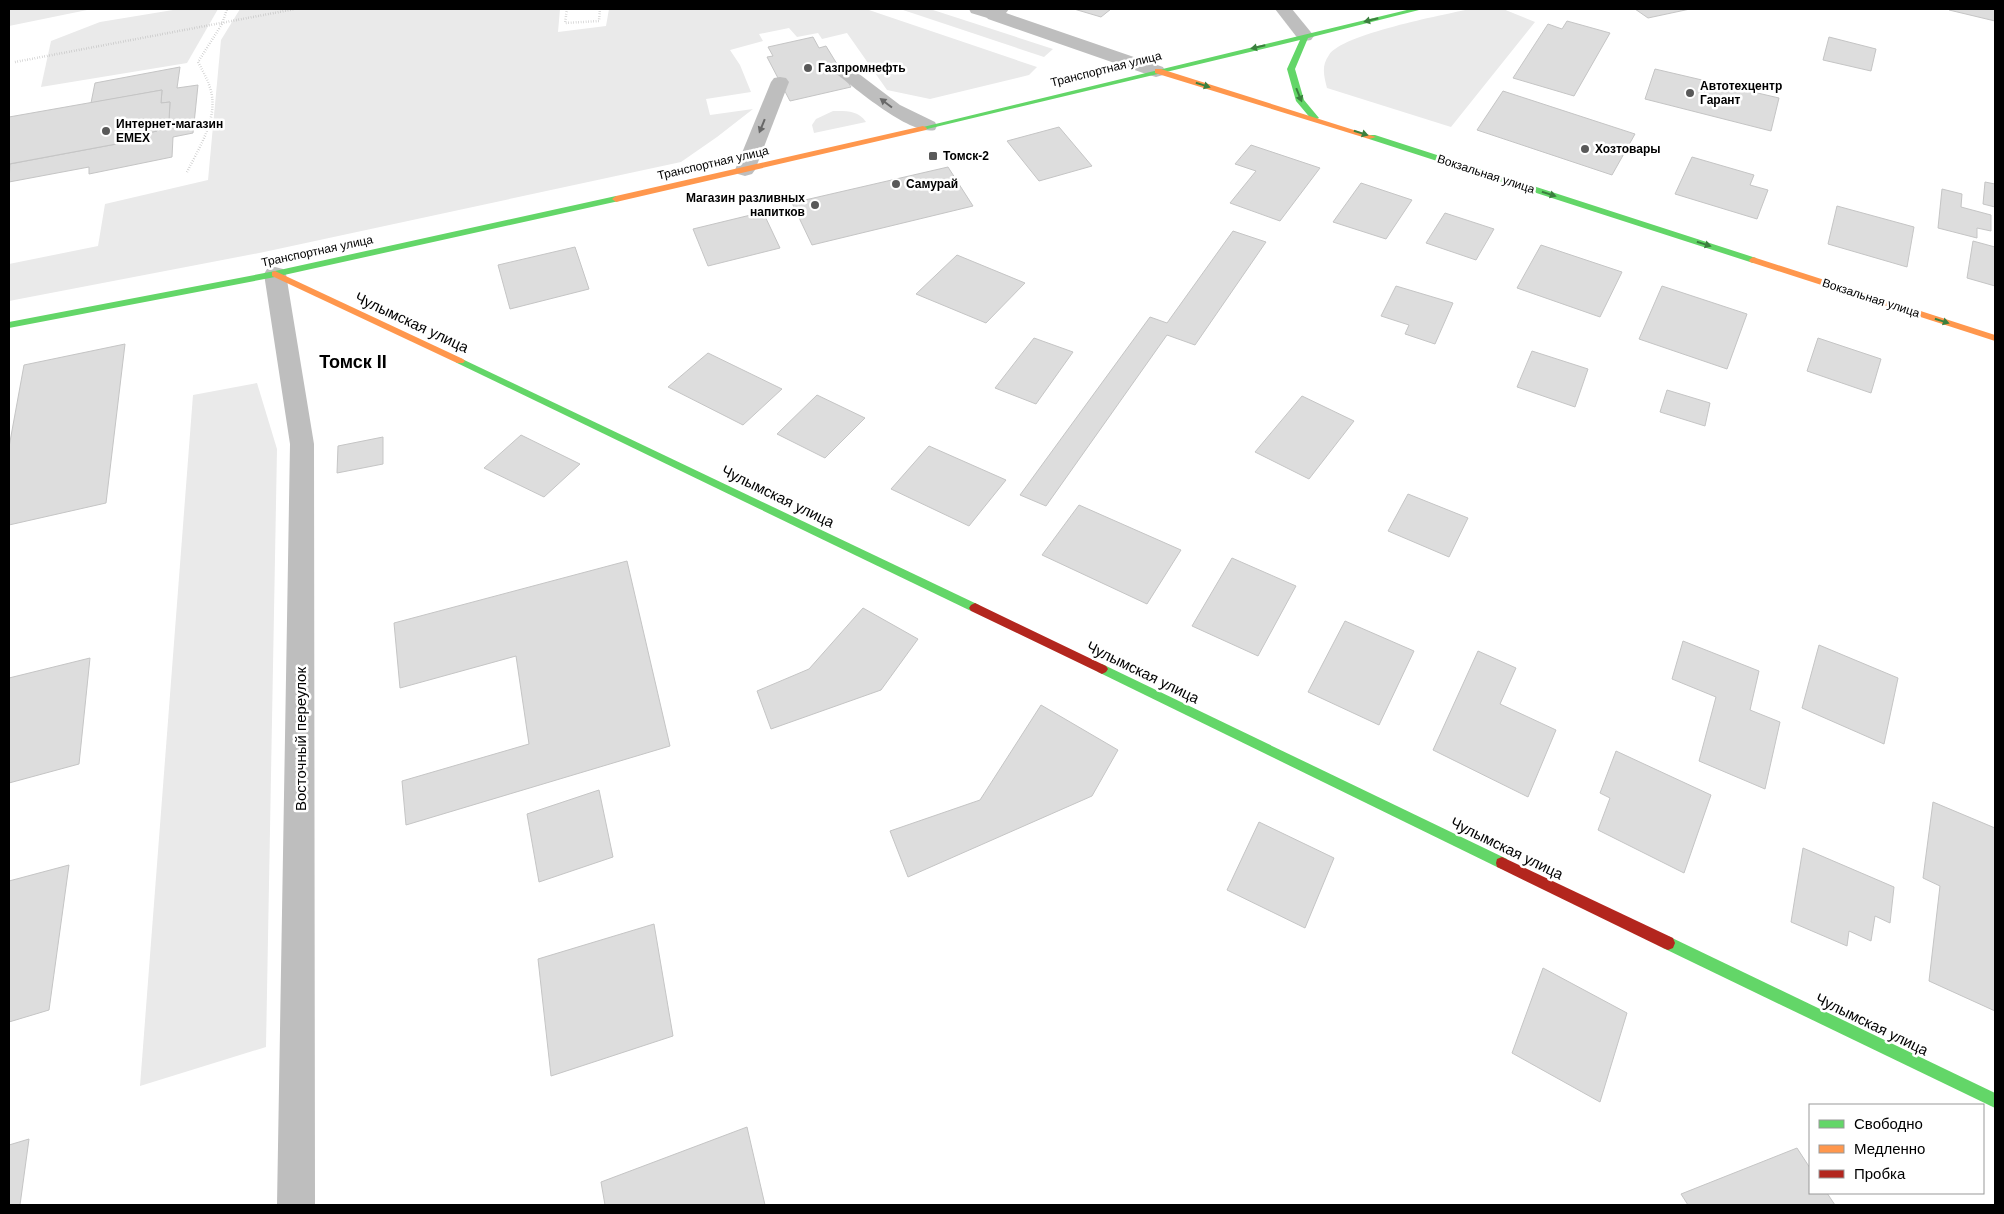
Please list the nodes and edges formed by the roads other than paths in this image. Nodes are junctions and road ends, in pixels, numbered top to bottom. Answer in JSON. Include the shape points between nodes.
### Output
{"nodes":[{"id":1,"x":976,"y":9,"type":"edge"},
{"id":2,"x":1283,"y":9,"type":"edge"},
{"id":3,"x":1418,"y":9,"type":"edge"},
{"id":4,"x":997,"y":12,"type":"edge"},
{"id":5,"x":1305,"y":36,"type":"junction"},
{"id":6,"x":840,"y":68,"type":"dead end"},
{"id":7,"x":1156,"y":71,"type":"junction"},
{"id":8,"x":780,"y":82,"type":"dead end"},
{"id":9,"x":1315,"y":118,"type":"junction"},
{"id":10,"x":928,"y":126,"type":"junction"},
{"id":11,"x":745,"y":170,"type":"junction"},
{"id":12,"x":275,"y":274,"type":"junction"},
{"id":13,"x":9,"y":325,"type":"edge"},
{"id":14,"x":1995,"y":338,"type":"edge"},
{"id":15,"x":1995,"y":1100,"type":"edge"},
{"id":16,"x":296,"y":1205,"type":"edge"}],
"edges":[{"from":1,"to":4,"type":"lane","name":"Вокзальная улица"},
{"from":2,"to":5,"type":"lane"},
{"from":3,"to":5,"type":"main road","name":"Транспортная улица","one_way":true},
{"from":4,"to":7,"type":"street","name":"Вокзальная улица"},
{"from":5,"to":7,"type":"main road","name":"Транспортная улица","one_way":true},
{"from":5,"to":9,"type":"main road","one_way":true,"via":[[1292,69],[1300,101]]},
{"from":10,"to":6,"type":"lane","one_way":true,"via":[[894,109]]},
{"from":7,"to":9,"type":"main road","name":"Вокзальная улица","one_way":true},
{"from":7,"to":10,"type":"main road","name":"Транспортная улица"},
{"from":8,"to":11,"type":"lane","one_way":true},
{"from":9,"to":14,"type":"main road","name":"Вокзальная улица","one_way":true},
{"from":10,"to":11,"type":"main road","name":"Транспортная улица"},
{"from":11,"to":12,"type":"main road","name":"Транспортная улица"},
{"from":12,"to":13,"type":"main road","name":"Транспортная улица"},
{"from":12,"to":15,"type":"main road","name":"Чулымская улица","via":[[604,428]]},
{"from":12,"to":16,"type":"street","name":"Восточный переулок","via":[[302,444]]}]}
